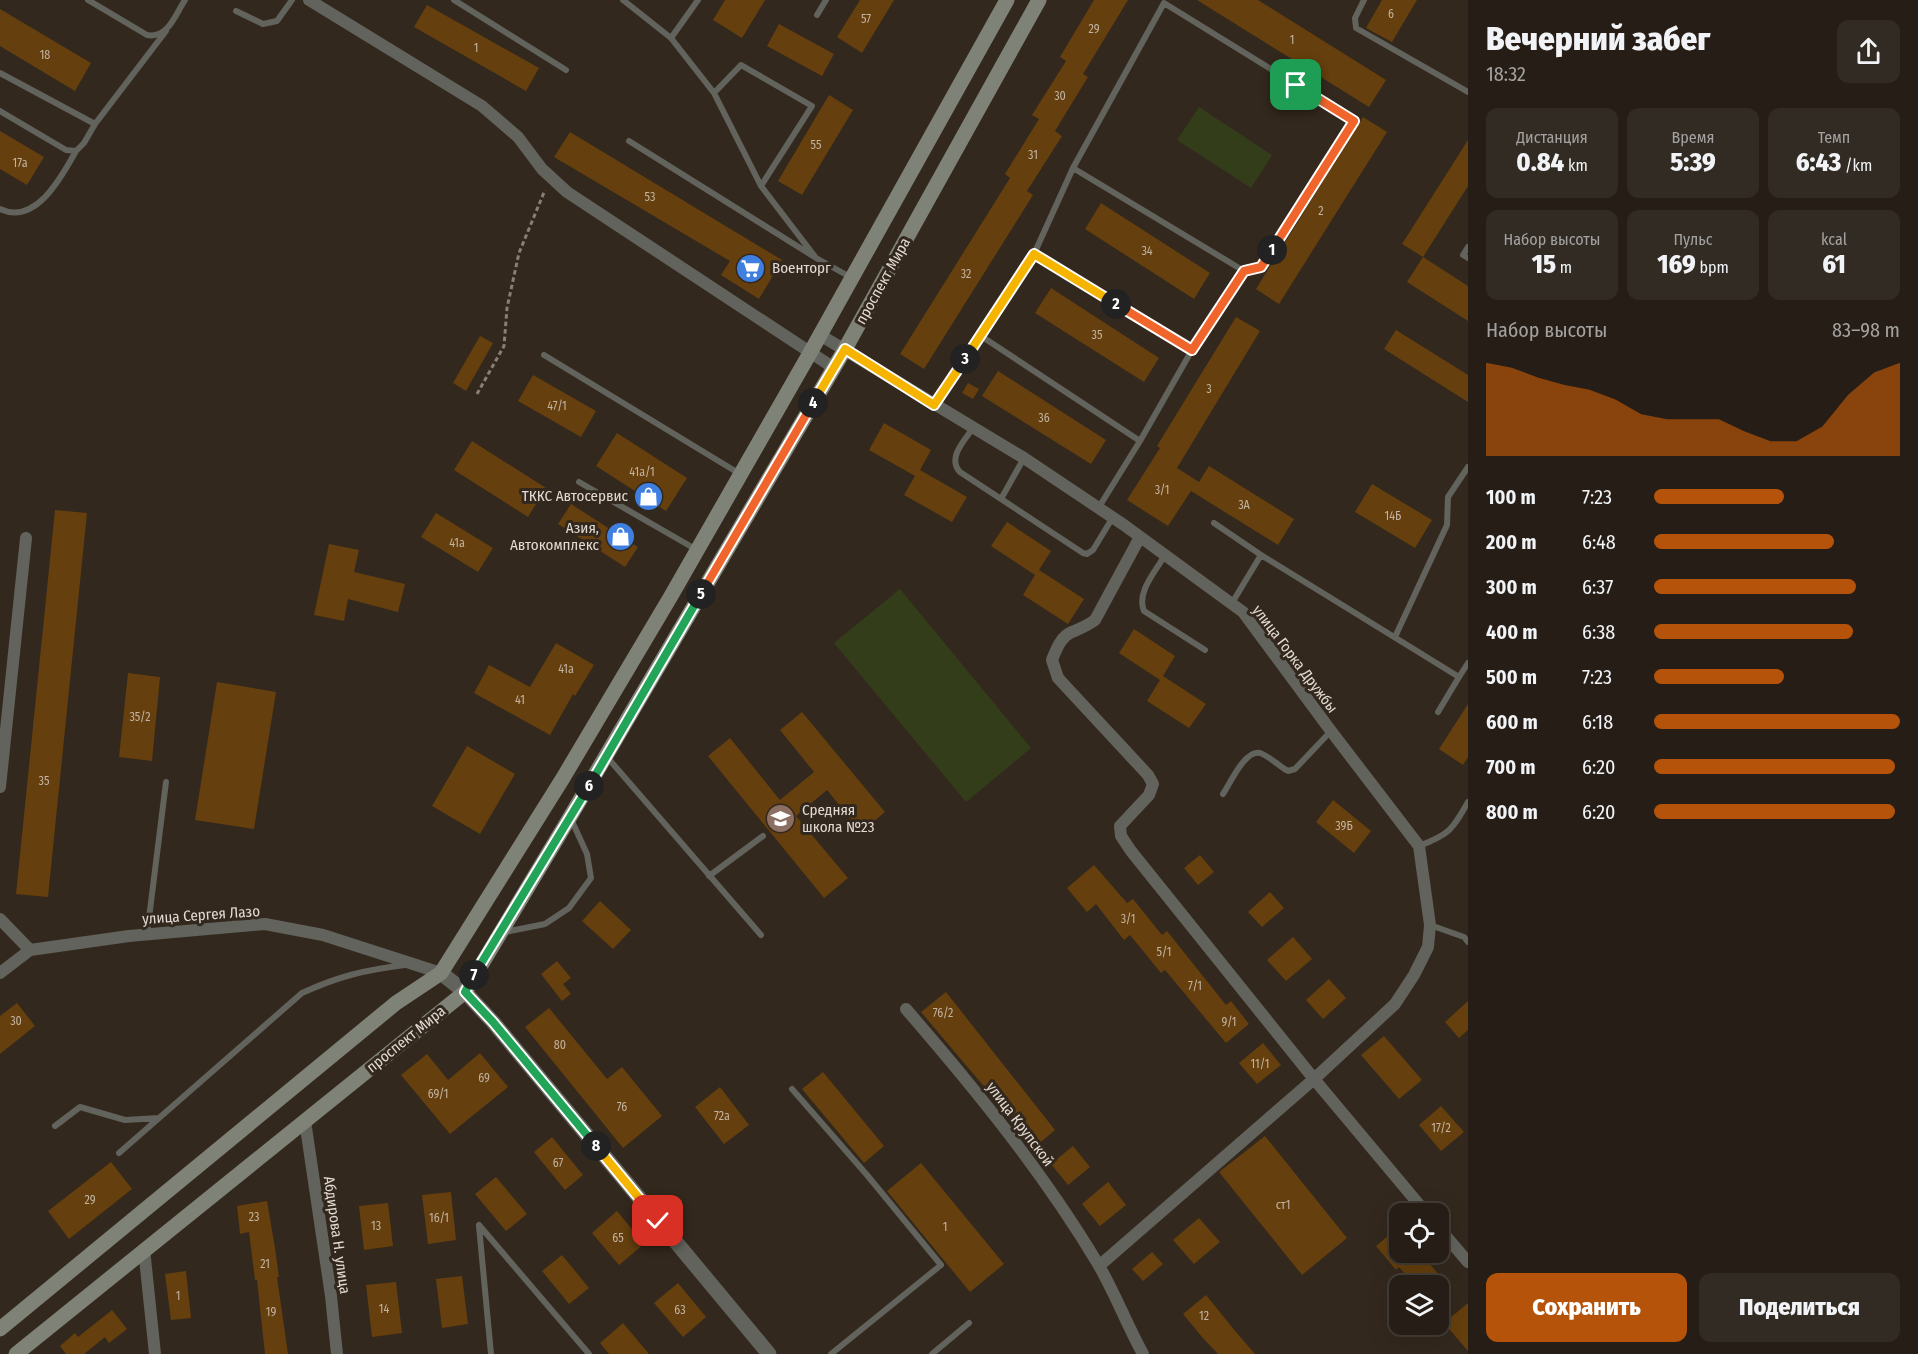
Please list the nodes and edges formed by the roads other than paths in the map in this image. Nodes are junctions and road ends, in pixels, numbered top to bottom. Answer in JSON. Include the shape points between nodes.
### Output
{"nodes":[{"id":1,"x":88,"y":0,"type":"edge"},
{"id":2,"x":185,"y":0,"type":"edge"},
{"id":3,"x":292,"y":0,"type":"edge"},
{"id":4,"x":309,"y":0,"type":"edge"},
{"id":5,"x":454,"y":0,"type":"edge"},
{"id":6,"x":623,"y":0,"type":"edge"},
{"id":7,"x":698,"y":0,"type":"edge"},
{"id":8,"x":826,"y":0,"type":"edge"},
{"id":9,"x":1007,"y":0,"type":"edge"},
{"id":10,"x":1039,"y":0,"type":"edge"},
{"id":11,"x":1364,"y":0,"type":"edge"},
{"id":12,"x":1165,"y":2,"type":"edge"},
{"id":13,"x":236,"y":11,"type":"dead end"},
{"id":14,"x":817,"y":15,"type":"dead end"},
{"id":15,"x":166,"y":31,"type":"junction"},
{"id":16,"x":670,"y":38,"type":"junction"},
{"id":17,"x":566,"y":70,"type":"dead end"},
{"id":18,"x":0,"y":73,"type":"edge"},
{"id":19,"x":1468,"y":92,"type":"edge"},
{"id":20,"x":714,"y":93,"type":"junction"},
{"id":21,"x":0,"y":111,"type":"edge"},
{"id":22,"x":95,"y":124,"type":"junction"},
{"id":23,"x":629,"y":141,"type":"dead end"},
{"id":24,"x":76,"y":151,"type":"junction"},
{"id":25,"x":1073,"y":168,"type":"junction"},
{"id":26,"x":761,"y":186,"type":"junction"},
{"id":27,"x":0,"y":209,"type":"edge"},
{"id":28,"x":1468,"y":247,"type":"edge"},
{"id":29,"x":1034,"y":254,"type":"junction"},
{"id":30,"x":816,"y":258,"type":"junction"},
{"id":31,"x":1468,"y":258,"type":"edge"},
{"id":32,"x":1244,"y":271,"type":"junction"},
{"id":33,"x":852,"y":278,"type":"junction"},
{"id":34,"x":820,"y":335,"type":"junction"},
{"id":35,"x":981,"y":336,"type":"junction"},
{"id":36,"x":845,"y":349,"type":"junction"},
{"id":37,"x":1192,"y":350,"type":"junction"},
{"id":38,"x":810,"y":353,"type":"junction"},
{"id":39,"x":544,"y":355,"type":"dead end"},
{"id":40,"x":834,"y":368,"type":"junction"},
{"id":41,"x":934,"y":405,"type":"junction"},
{"id":42,"x":973,"y":428,"type":"junction"},
{"id":43,"x":1140,"y":441,"type":"junction"},
{"id":44,"x":1024,"y":458,"type":"junction"},
{"id":45,"x":1468,"y":467,"type":"edge"},
{"id":46,"x":741,"y":475,"type":"junction"},
{"id":47,"x":579,"y":482,"type":"dead end"},
{"id":48,"x":1001,"y":499,"type":"junction"},
{"id":49,"x":1099,"y":507,"type":"junction"},
{"id":50,"x":1113,"y":517,"type":"junction"},
{"id":51,"x":1214,"y":523,"type":"dead end"},
{"id":52,"x":1140,"y":537,"type":"junction"},
{"id":53,"x":26,"y":538,"type":"dead end"},
{"id":54,"x":697,"y":550,"type":"junction"},
{"id":55,"x":1165,"y":555,"type":"junction"},
{"id":56,"x":1261,"y":555,"type":"junction"},
{"id":57,"x":1232,"y":604,"type":"junction"},
{"id":58,"x":1395,"y":637,"type":"junction"},
{"id":59,"x":1205,"y":650,"type":"dead end"},
{"id":60,"x":1468,"y":663,"type":"edge"},
{"id":61,"x":1459,"y":677,"type":"junction"},
{"id":62,"x":1438,"y":712,"type":"dead end"},
{"id":63,"x":1331,"y":731,"type":"junction"},
{"id":64,"x":606,"y":756,"type":"junction"},
{"id":65,"x":166,"y":782,"type":"dead end"},
{"id":66,"x":0,"y":787,"type":"edge"},
{"id":67,"x":1223,"y":794,"type":"dead end"},
{"id":68,"x":1468,"y":802,"type":"edge"},
{"id":69,"x":570,"y":818,"type":"junction"},
{"id":70,"x":763,"y":836,"type":"dead end"},
{"id":71,"x":1419,"y":846,"type":"junction"},
{"id":72,"x":710,"y":876,"type":"junction"},
{"id":73,"x":0,"y":919,"type":"edge"},
{"id":74,"x":1430,"y":925,"type":"junction"},
{"id":75,"x":499,"y":933,"type":"junction"},
{"id":76,"x":147,"y":934,"type":"junction"},
{"id":77,"x":761,"y":935,"type":"dead end"},
{"id":78,"x":1468,"y":942,"type":"edge"},
{"id":79,"x":30,"y":950,"type":"junction"},
{"id":80,"x":415,"y":964,"type":"junction"},
{"id":81,"x":0,"y":973,"type":"edge"},
{"id":82,"x":441,"y":973,"type":"junction"},
{"id":83,"x":465,"y":992,"type":"junction"},
{"id":84,"x":906,"y":1009,"type":"dead end"},
{"id":85,"x":1314,"y":1079,"type":"junction"},
{"id":86,"x":792,"y":1089,"type":"dead end"},
{"id":87,"x":159,"y":1118,"type":"junction"},
{"id":88,"x":305,"y":1121,"type":"junction"},
{"id":89,"x":56,"y":1125,"type":"dead end"},
{"id":90,"x":119,"y":1153,"type":"dead end"},
{"id":91,"x":1418,"y":1203,"type":"edge"},
{"id":92,"x":1449,"y":1240,"type":"edge"},
{"id":93,"x":144,"y":1249,"type":"junction"},
{"id":94,"x":1468,"y":1262,"type":"edge"},
{"id":95,"x":1099,"y":1266,"type":"junction"},
{"id":96,"x":969,"y":1323,"type":"dead end"},
{"id":97,"x":0,"y":1329,"type":"edge"},
{"id":98,"x":16,"y":1354,"type":"edge"},
{"id":99,"x":155,"y":1354,"type":"edge"},
{"id":100,"x":337,"y":1354,"type":"edge"},
{"id":101,"x":491,"y":1354,"type":"edge"},
{"id":102,"x":589,"y":1354,"type":"edge"},
{"id":103,"x":769,"y":1354,"type":"edge"},
{"id":104,"x":831,"y":1354,"type":"edge"},
{"id":105,"x":932,"y":1354,"type":"edge"},
{"id":106,"x":1143,"y":1354,"type":"edge"}],
"edges":[{"from":1,"to":15,"type":"lane","via":[[147,35],[156,37]]},
{"from":2,"to":15,"type":"lane"},
{"from":3,"to":13,"type":"lane","via":[[277,21],[262,24]]},
{"from":4,"to":38,"type":"street","via":[[482,106],[518,137],[542,169],[567,192]]},
{"from":5,"to":17,"type":"lane"},
{"from":6,"to":16,"type":"lane"},
{"from":7,"to":16,"type":"lane"},
{"from":8,"to":14,"type":"lane"},
{"from":9,"to":33,"type":"main road","name":"проспект Мира"},
{"from":10,"to":36,"type":"main road","name":"проспект Мира"},
{"from":11,"to":19,"type":"lane","via":[[1355,18],[1356,28]]},
{"from":12,"to":25,"type":"lane"},
{"from":12,"to":32,"type":"lane","via":[[1354,121],[1261,267]]},
{"from":15,"to":22,"type":"lane"},
{"from":16,"to":20,"type":"lane"},
{"from":18,"to":22,"type":"lane"},
{"from":20,"to":26,"type":"lane"},
{"from":20,"to":26,"type":"lane","via":[[741,65],[812,106]]},
{"from":21,"to":24,"type":"lane","via":[[66,150]]},
{"from":22,"to":24,"type":"lane"},
{"from":23,"to":30,"type":"lane"},
{"from":24,"to":27,"type":"lane","via":[[40,201],[25,212]]},
{"from":25,"to":29,"type":"lane"},
{"from":25,"to":32,"type":"lane"},
{"from":26,"to":30,"type":"lane"},
{"from":28,"to":31,"type":"lane","via":[[1463,255]]},
{"from":29,"to":35,"type":"lane"},
{"from":29,"to":37,"type":"lane"},
{"from":30,"to":33,"type":"lane"},
{"from":32,"to":37,"type":"lane"},
{"from":33,"to":34,"type":"main road","name":"проспект Мира"},
{"from":34,"to":36,"type":"street","name":"улица Горка Дружбы"},
{"from":34,"to":38,"type":"main road","name":"проспект Мира"},
{"from":35,"to":41,"type":"lane"},
{"from":35,"to":43,"type":"lane"},
{"from":36,"to":40,"type":"main road","name":"проспект Мира"},
{"from":36,"to":41,"type":"street","name":"улица Горка Дружбы"},
{"from":37,"to":43,"type":"lane"},
{"from":38,"to":40,"type":"street"},
{"from":38,"to":46,"type":"main road","name":"проспект Мира"},
{"from":39,"to":46,"type":"lane"},
{"from":40,"to":64,"type":"main road","name":"проспект Мира"},
{"from":41,"to":42,"type":"street","name":"улица Горка Дружбы"},
{"from":42,"to":44,"type":"street","name":"улица Горка Дружбы"},
{"from":42,"to":48,"type":"lane","via":[[954,458],[955,466]]},
{"from":43,"to":49,"type":"lane"},
{"from":44,"to":48,"type":"lane"},
{"from":44,"to":49,"type":"street","name":"улица Горка Дружбы"},
{"from":45,"to":58,"type":"lane","via":[[1448,497],[1447,525]]},
{"from":46,"to":54,"type":"main road","name":"проспект Мира"},
{"from":47,"to":54,"type":"lane"},
{"from":48,"to":50,"type":"lane","via":[[1087,554]]},
{"from":49,"to":50,"type":"street","name":"улица Горка Дружбы"},
{"from":50,"to":52,"type":"street","name":"улица Горка Дружбы"},
{"from":51,"to":56,"type":"lane"},
{"from":52,"to":55,"type":"street","name":"улица Горка Дружбы"},
{"from":52,"to":85,"type":"street","via":[[1095,620],[1084,629],[1070,632],[1052,660],[1058,678],[1153,784],[1149,795],[1120,826],[1121,836]]},
{"from":53,"to":66,"type":"street"},
{"from":54,"to":82,"type":"main road","name":"проспект Мира","via":[[563,778]]},
{"from":55,"to":57,"type":"street","name":"улица Горка Дружбы"},
{"from":55,"to":59,"type":"lane","via":[[1144,591],[1144,611]]},
{"from":56,"to":57,"type":"lane"},
{"from":56,"to":58,"type":"lane"},
{"from":57,"to":63,"type":"street","name":"улица Горка Дружбы","via":[[1243,612]]},
{"from":58,"to":61,"type":"lane"},
{"from":60,"to":61,"type":"lane"},
{"from":61,"to":62,"type":"lane"},
{"from":63,"to":67,"type":"lane","via":[[1295,769],[1288,771],[1261,753],[1254,753],[1246,758]]},
{"from":63,"to":71,"type":"street","name":"улица Горка Дружбы"},
{"from":64,"to":69,"type":"main road","name":"проспект Мира"},
{"from":64,"to":72,"type":"lane"},
{"from":65,"to":76,"type":"lane"},
{"from":68,"to":71,"type":"lane","via":[[1453,829]]},
{"from":69,"to":75,"type":"main road","name":"проспект Мира"},
{"from":69,"to":75,"type":"lane","via":[[587,854],[591,878],[569,908],[545,924]]},
{"from":70,"to":72,"type":"lane"},
{"from":71,"to":74,"type":"street","name":"улица Горка Дружбы"},
{"from":72,"to":77,"type":"lane"},
{"from":73,"to":79,"type":"street"},
{"from":74,"to":78,"type":"lane"},
{"from":74,"to":85,"type":"street","name":"улица Горка Дружбы","via":[[1428,948],[1395,1004]]},
{"from":75,"to":83,"type":"main road","name":"проспект Мира"},
{"from":76,"to":79,"type":"street","name":"улица Сергея Лазо"},
{"from":76,"to":80,"type":"street","name":"улица Сергея Лазо","via":[[265,924],[323,935]]},
{"from":79,"to":81,"type":"street","name":"улица Сергея Лазо"},
{"from":80,"to":82,"type":"street","name":"улица Сергея Лазо"},
{"from":80,"to":87,"type":"lane","via":[[332,979],[302,993]]},
{"from":82,"to":83,"type":"street"},
{"from":82,"to":97,"type":"main road","name":"проспект Мира","via":[[396,1003]]},
{"from":83,"to":88,"type":"main road","name":"проспект Мира"},
{"from":83,"to":103,"type":"street"},
{"from":84,"to":95,"type":"street","name":"улица Крупской","via":[[973,1087],[1041,1176]]},
{"from":85,"to":91,"type":"street"},
{"from":85,"to":95,"type":"street"},
{"from":86,"to":104,"type":"lane","via":[[941,1265]]},
{"from":87,"to":89,"type":"lane","via":[[125,1120],[80,1107]]},
{"from":87,"to":90,"type":"lane"},
{"from":88,"to":93,"type":"main road","name":"проспект Мира"},
{"from":88,"to":100,"type":"street","name":"Абдирова Н. улица"},
{"from":92,"to":94,"type":"street"},
{"from":93,"to":98,"type":"main road","name":"проспект Мира"},
{"from":93,"to":99,"type":"street"},
{"from":95,"to":106,"type":"street","name":"улица Крупской"},
{"from":96,"to":105,"type":"lane"},
{"from":101,"to":102,"type":"lane","via":[[479,1225]]}]}
